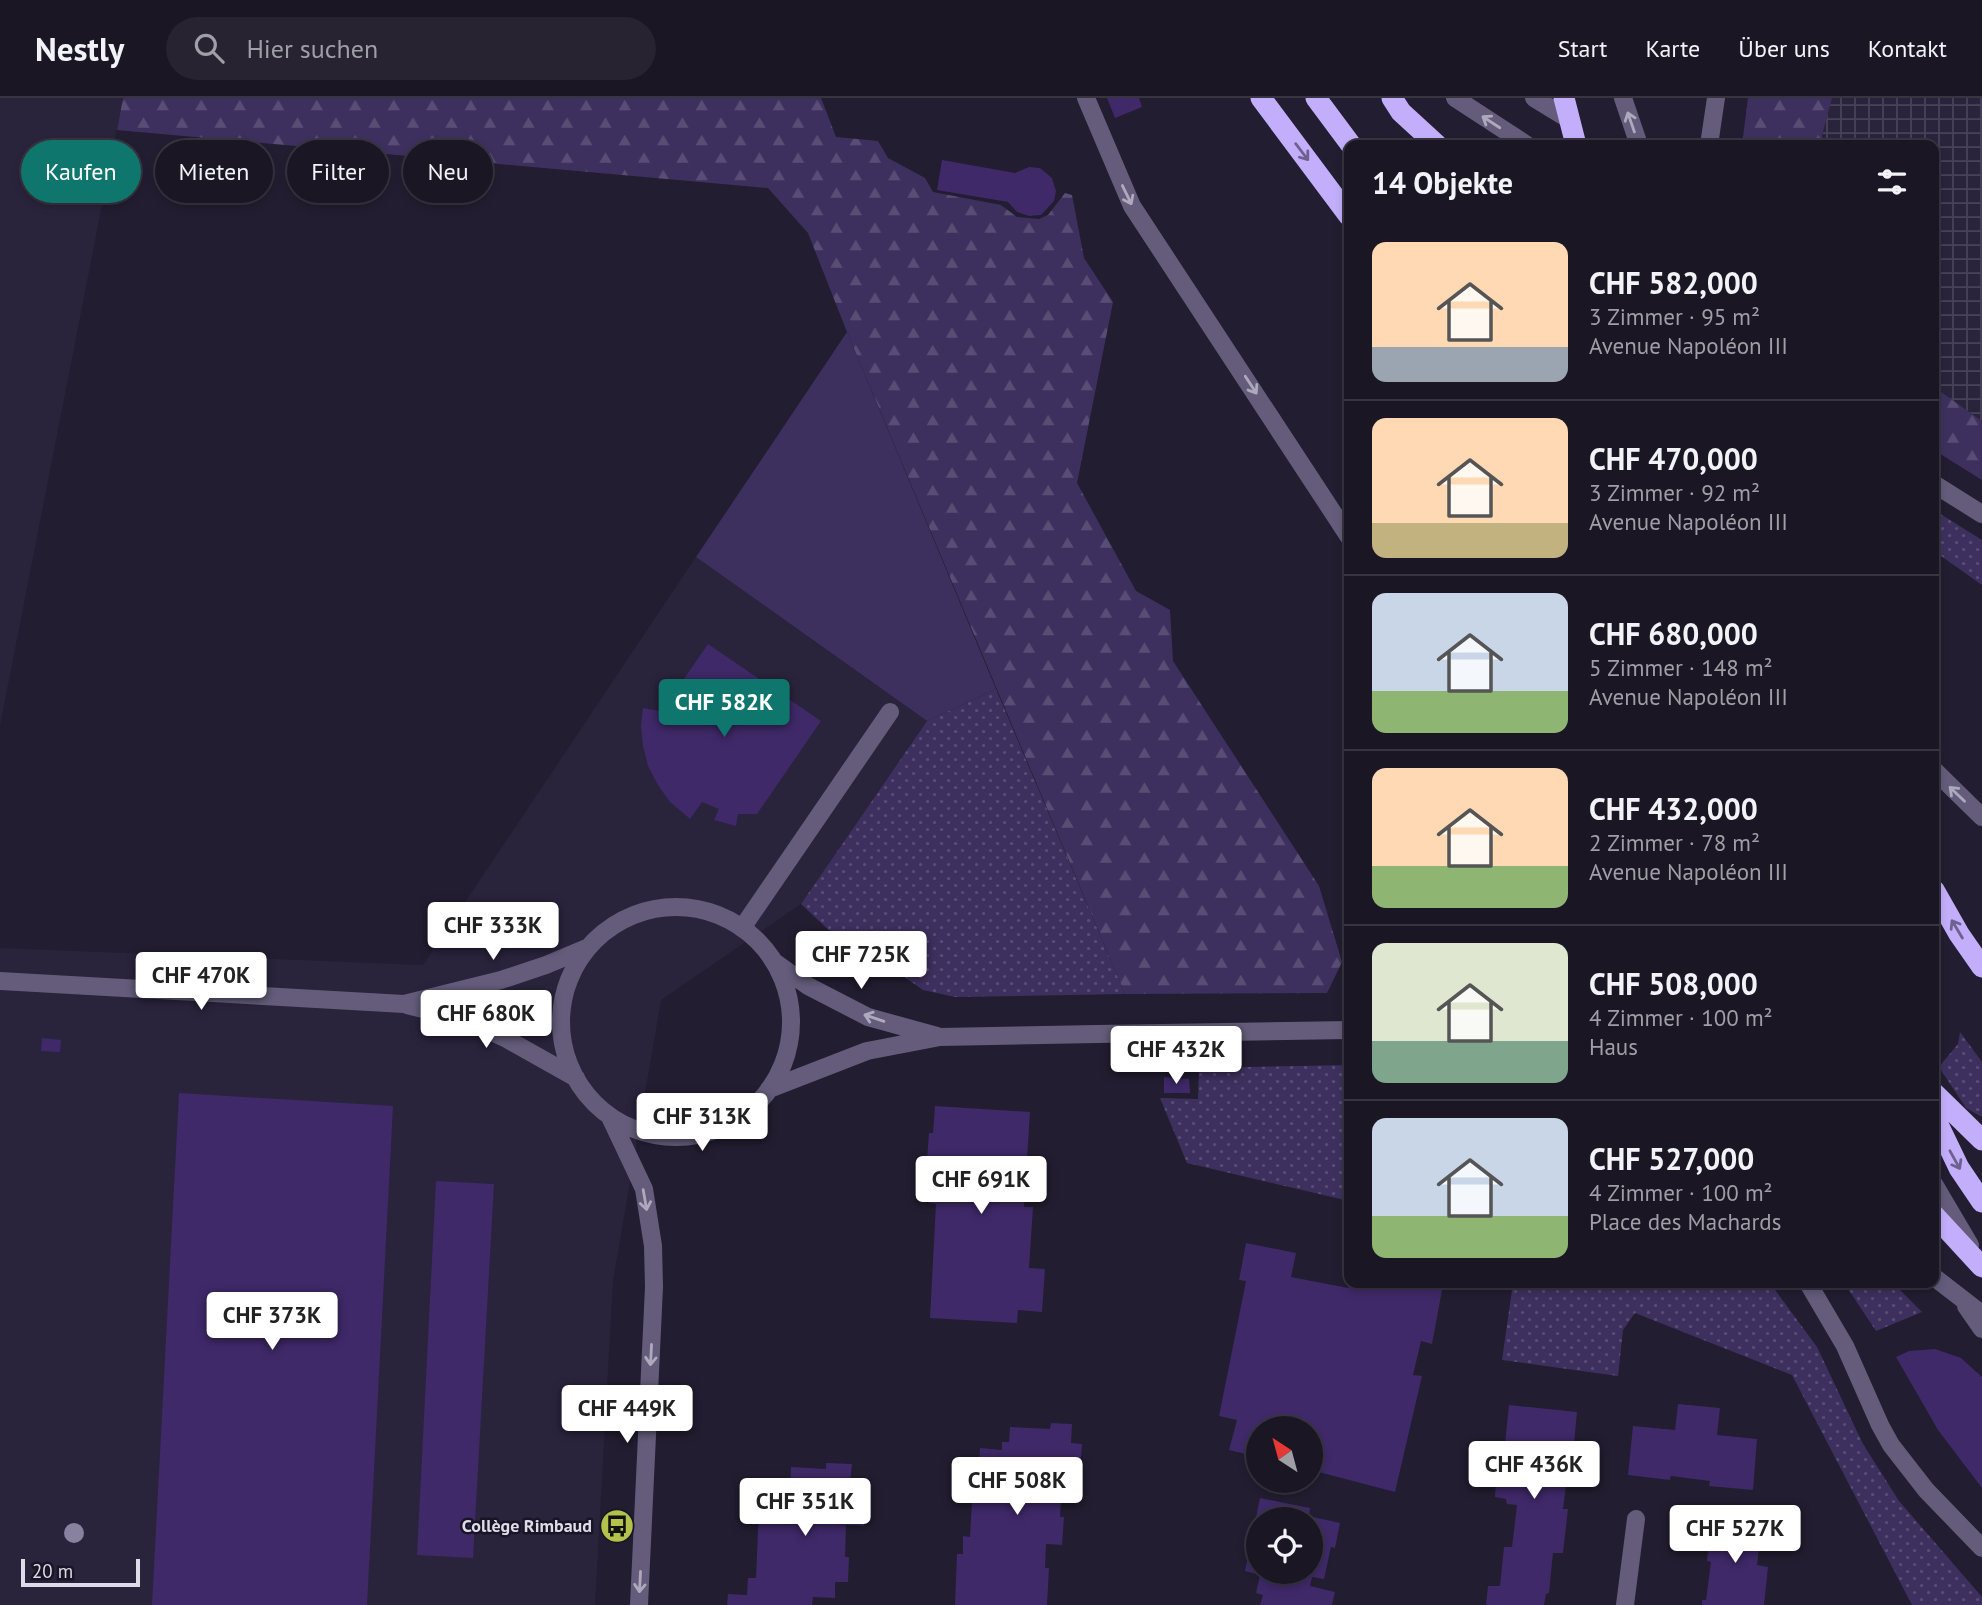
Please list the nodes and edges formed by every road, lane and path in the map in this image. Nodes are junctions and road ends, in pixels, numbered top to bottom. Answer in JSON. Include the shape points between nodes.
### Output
{"nodes":[{"id":1,"x":1086,"y":98,"type":"edge"},
{"id":2,"x":1261,"y":98,"type":"edge"},
{"id":3,"x":1316,"y":98,"type":"edge"},
{"id":4,"x":1392,"y":98,"type":"edge"},
{"id":5,"x":1455,"y":98,"type":"edge"},
{"id":6,"x":1534,"y":98,"type":"edge"},
{"id":7,"x":1564,"y":98,"type":"edge"},
{"id":8,"x":1623,"y":98,"type":"edge"},
{"id":9,"x":1716,"y":98,"type":"edge"},
{"id":10,"x":1570,"y":121,"type":"junction"},
{"id":11,"x":1347,"y":140,"type":"edge"},
{"id":12,"x":1432,"y":140,"type":"edge"},
{"id":13,"x":1519,"y":140,"type":"edge"},
{"id":14,"x":1575,"y":140,"type":"edge"},
{"id":15,"x":1637,"y":140,"type":"edge"},
{"id":16,"x":1710,"y":140,"type":"edge"},
{"id":17,"x":1344,"y":209,"type":"edge"},
{"id":18,"x":1939,"y":487,"type":"edge"},
{"id":19,"x":1982,"y":514,"type":"edge"},
{"id":20,"x":1344,"y":529,"type":"edge"},
{"id":21,"x":890,"y":712,"type":"dead end"},
{"id":22,"x":1939,"y":775,"type":"edge"},
{"id":23,"x":1982,"y":817,"type":"edge"},
{"id":24,"x":1939,"y":899,"type":"edge"},
{"id":25,"x":742,"y":928,"type":"junction"},
{"id":26,"x":590,"y":947,"type":"junction"},
{"id":27,"x":774,"y":962,"type":"junction"},
{"id":28,"x":1982,"y":967,"type":"edge"},
{"id":29,"x":0,"y":981,"type":"edge"},
{"id":30,"x":404,"y":1004,"type":"junction"},
{"id":31,"x":1344,"y":1030,"type":"edge"},
{"id":32,"x":940,"y":1037,"type":"junction"},
{"id":33,"x":576,"y":1078,"type":"junction"},
{"id":34,"x":769,"y":1089,"type":"junction"},
{"id":35,"x":1939,"y":1098,"type":"edge"},
{"id":36,"x":609,"y":1116,"type":"junction"},
{"id":37,"x":1939,"y":1126,"type":"edge"},
{"id":38,"x":1982,"y":1140,"type":"edge"},
{"id":39,"x":1939,"y":1193,"type":"edge"},
{"id":40,"x":1982,"y":1202,"type":"edge"},
{"id":41,"x":1939,"y":1220,"type":"edge"},
{"id":42,"x":1982,"y":1265,"type":"edge"},
{"id":43,"x":1939,"y":1281,"type":"edge"},
{"id":44,"x":1811,"y":1288,"type":"edge"},
{"id":45,"x":1962,"y":1300,"type":"junction"},
{"id":46,"x":1982,"y":1314,"type":"edge"},
{"id":47,"x":1982,"y":1329,"type":"edge"},
{"id":48,"x":1636,"y":1519,"type":"dead end"},
{"id":49,"x":1982,"y":1548,"type":"edge"},
{"id":50,"x":639,"y":1605,"type":"edge"},
{"id":51,"x":1625,"y":1605,"type":"edge"}],
"edges":[{"from":1,"to":20,"type":"street","one_way":true,"via":[[1132,206]]},
{"from":2,"to":17,"type":"highway","one_way":true},
{"from":3,"to":11,"type":"highway"},
{"from":4,"to":12,"type":"highway"},
{"from":13,"to":5,"type":"street","one_way":true},
{"from":6,"to":10,"type":"street"},
{"from":7,"to":10,"type":"highway"},
{"from":15,"to":8,"type":"street","one_way":true},
{"from":9,"to":16,"type":"street"},
{"from":10,"to":14,"type":"highway"},
{"from":18,"to":19,"type":"street"},
{"from":21,"to":25,"type":"street"},
{"from":23,"to":22,"type":"street","one_way":true},
{"from":28,"to":24,"type":"highway","one_way":true},
{"from":25,"to":26,"type":"street","via":[[726,918],[690,908],[653,910],[619,922]]},
{"from":25,"to":27,"type":"street"},
{"from":26,"to":30,"type":"street","via":[[501,980]]},
{"from":26,"to":33,"type":"street","via":[[570,977],[561,1013],[564,1047]]},
{"from":32,"to":27,"type":"street","one_way":true,"via":[[868,1017],[808,986]]},
{"from":27,"to":34,"type":"street","via":[[786,991],[791,1022],[785,1056]]},
{"from":29,"to":30,"type":"street"},
{"from":30,"to":33,"type":"street","via":[[476,1025]]},
{"from":31,"to":32,"type":"street"},
{"from":32,"to":34,"type":"street","via":[[867,1051]]},
{"from":33,"to":36,"type":"street"},
{"from":34,"to":36,"type":"street","via":[[742,1115],[691,1136],[639,1131]]},
{"from":35,"to":38,"type":"highway"},
{"from":36,"to":50,"type":"street","one_way":true,"via":[[644,1189],[653,1247]]},
{"from":37,"to":40,"type":"highway","one_way":true},
{"from":39,"to":42,"type":"street"},
{"from":41,"to":42,"type":"highway"},
{"from":43,"to":45,"type":"street"},
{"from":44,"to":49,"type":"street","via":[[1845,1346],[1896,1453],[1945,1513]]},
{"from":45,"to":46,"type":"street"},
{"from":45,"to":47,"type":"street"},
{"from":48,"to":51,"type":"street"}]}
